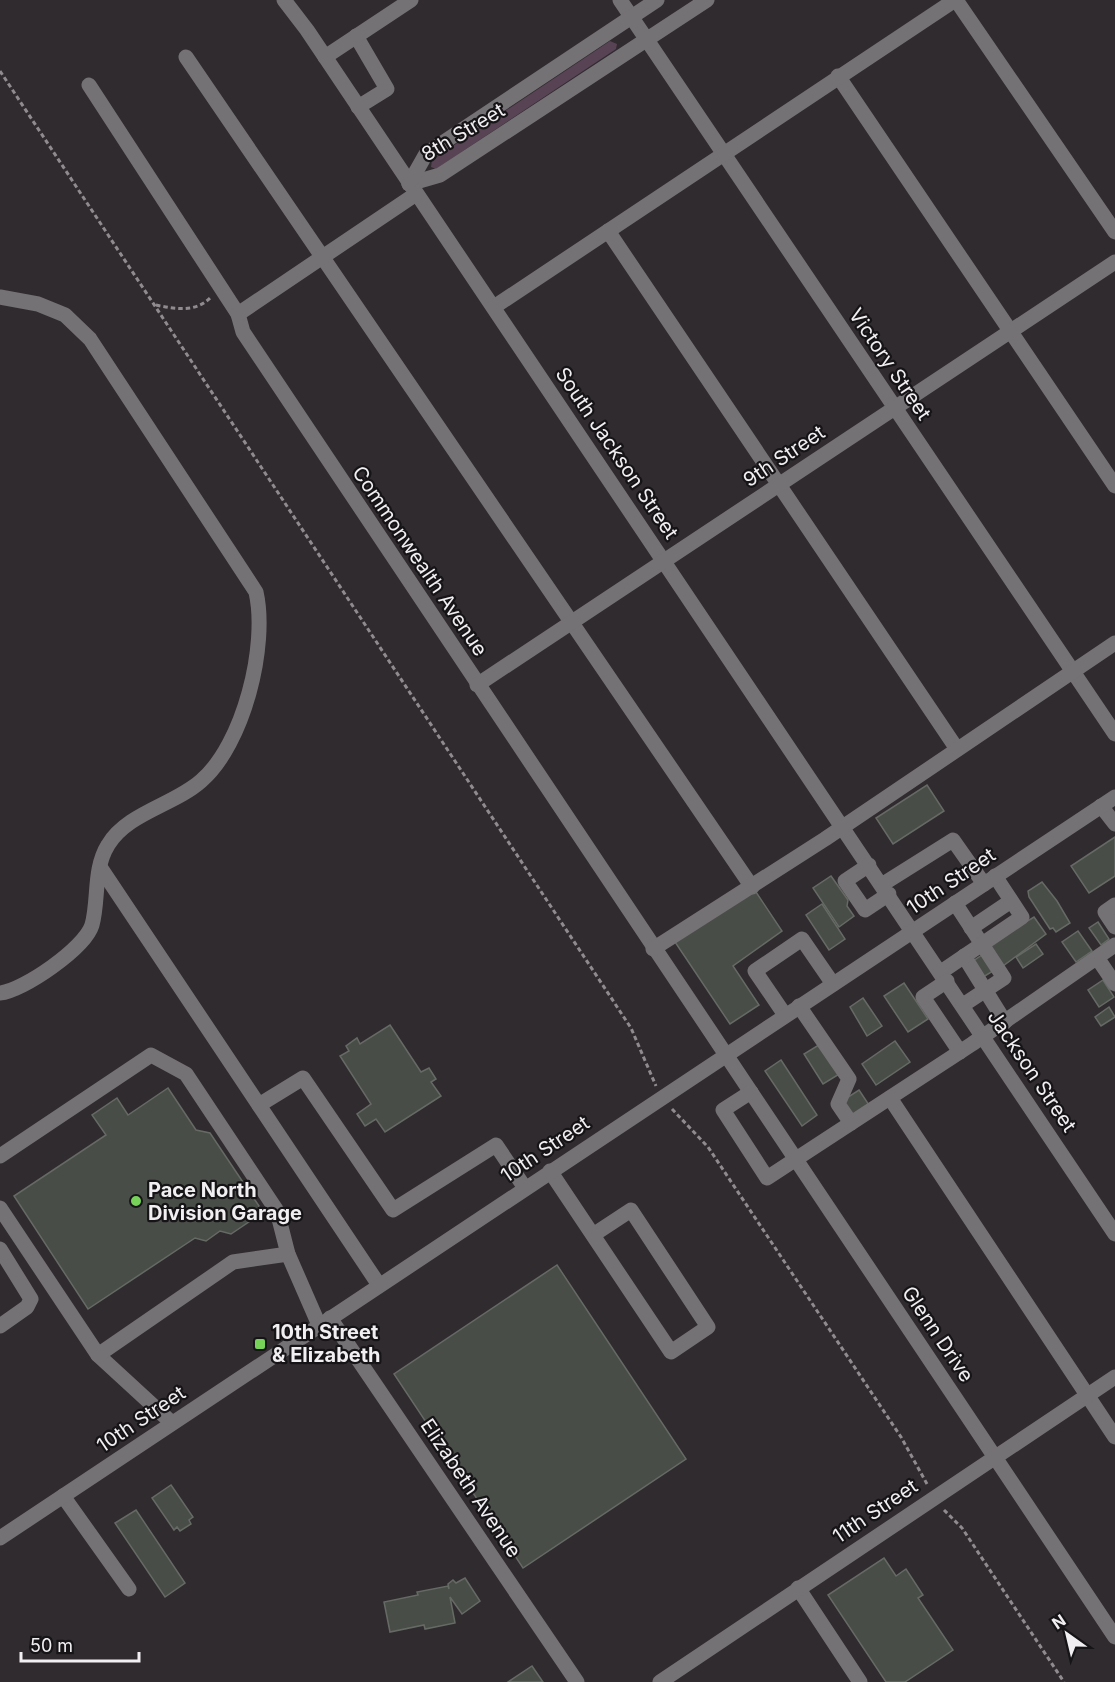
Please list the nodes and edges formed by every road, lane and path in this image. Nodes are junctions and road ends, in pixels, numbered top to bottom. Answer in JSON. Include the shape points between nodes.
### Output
{"nodes":[{"id":1,"x":284,"y":0,"type":"edge"},
{"id":2,"x":411,"y":0,"type":"edge"},
{"id":3,"x":620,"y":0,"type":"edge"},
{"id":4,"x":657,"y":0,"type":"edge"},
{"id":5,"x":707,"y":0,"type":"edge"},
{"id":6,"x":955,"y":0,"type":"edge"},
{"id":7,"x":631,"y":17,"type":"junction"},
{"id":8,"x":356,"y":36,"type":"junction"},
{"id":9,"x":647,"y":40,"type":"junction"},
{"id":10,"x":186,"y":57,"type":"dead end"},
{"id":11,"x":325,"y":57,"type":"junction"},
{"id":12,"x":0,"y":71,"type":"edge"},
{"id":13,"x":838,"y":76,"type":"junction"},
{"id":14,"x":89,"y":86,"type":"dead end"},
{"id":15,"x":358,"y":107,"type":"junction"},
{"id":16,"x":723,"y":154,"type":"junction"},
{"id":17,"x":413,"y":189,"type":"junction"},
{"id":18,"x":608,"y":231,"type":"junction"},
{"id":19,"x":1115,"y":232,"type":"edge"},
{"id":20,"x":322,"y":257,"type":"junction"},
{"id":21,"x":1115,"y":262,"type":"edge"},
{"id":22,"x":220,"y":286,"type":"junction"},
{"id":23,"x":0,"y":297,"type":"edge"},
{"id":24,"x":154,"y":305,"type":"junction"},
{"id":25,"x":494,"y":307,"type":"junction"},
{"id":26,"x":238,"y":314,"type":"junction"},
{"id":27,"x":1010,"y":332,"type":"junction"},
{"id":28,"x":895,"y":408,"type":"junction"},
{"id":29,"x":780,"y":484,"type":"junction"},
{"id":30,"x":1115,"y":486,"type":"edge"},
{"id":31,"x":664,"y":561,"type":"junction"},
{"id":32,"x":572,"y":622,"type":"junction"},
{"id":33,"x":1115,"y":643,"type":"edge"},
{"id":34,"x":1073,"y":672,"type":"junction"},
{"id":35,"x":477,"y":685,"type":"junction"},
{"id":36,"x":1115,"y":734,"type":"edge"},
{"id":37,"x":957,"y":749,"type":"junction"},
{"id":38,"x":1115,"y":797,"type":"edge"},
{"id":39,"x":1101,"y":806,"type":"junction"},
{"id":40,"x":1115,"y":824,"type":"edge"},
{"id":41,"x":844,"y":826,"type":"junction"},
{"id":42,"x":869,"y":865,"type":"junction"},
{"id":43,"x":100,"y":867,"type":"junction"},
{"id":44,"x":989,"y":880,"type":"junction"},
{"id":45,"x":752,"y":887,"type":"junction"},
{"id":46,"x":886,"y":889,"type":"junction"},
{"id":47,"x":1011,"y":900,"type":"junction"},
{"id":48,"x":955,"y":903,"type":"junction"},
{"id":49,"x":1115,"y":905,"type":"edge"},
{"id":50,"x":1115,"y":927,"type":"edge"},
{"id":51,"x":971,"y":928,"type":"junction"},
{"id":52,"x":913,"y":930,"type":"junction"},
{"id":53,"x":982,"y":944,"type":"junction"},
{"id":54,"x":1115,"y":945,"type":"edge"},
{"id":55,"x":653,"y":949,"type":"junction"},
{"id":56,"x":964,"y":956,"type":"junction"},
{"id":57,"x":1098,"y":959,"type":"junction"},
{"id":58,"x":944,"y":976,"type":"junction"},
{"id":59,"x":833,"y":984,"type":"junction"},
{"id":60,"x":1115,"y":984,"type":"edge"},
{"id":61,"x":985,"y":991,"type":"junction"},
{"id":62,"x":0,"y":993,"type":"edge"},
{"id":63,"x":963,"y":1005,"type":"junction"},
{"id":64,"x":799,"y":1006,"type":"junction"},
{"id":65,"x":785,"y":1015,"type":"junction"},
{"id":66,"x":1005,"y":1022,"type":"junction"},
{"id":67,"x":984,"y":1036,"type":"junction"},
{"id":68,"x":960,"y":1052,"type":"junction"},
{"id":69,"x":726,"y":1055,"type":"junction"},
{"id":70,"x":655,"y":1085,"type":"dead end"},
{"id":71,"x":751,"y":1092,"type":"junction"},
{"id":72,"x":890,"y":1098,"type":"junction"},
{"id":73,"x":259,"y":1105,"type":"junction"},
{"id":74,"x":672,"y":1109,"type":"dead end"},
{"id":75,"x":851,"y":1123,"type":"junction"},
{"id":76,"x":0,"y":1155,"type":"edge"},
{"id":77,"x":796,"y":1160,"type":"junction"},
{"id":78,"x":550,"y":1171,"type":"junction"},
{"id":79,"x":525,"y":1188,"type":"junction"},
{"id":80,"x":0,"y":1208,"type":"edge"},
{"id":81,"x":1115,"y":1234,"type":"edge"},
{"id":82,"x":593,"y":1235,"type":"junction"},
{"id":83,"x":0,"y":1248,"type":"edge"},
{"id":84,"x":288,"y":1254,"type":"junction"},
{"id":85,"x":380,"y":1285,"type":"junction"},
{"id":86,"x":324,"y":1322,"type":"junction"},
{"id":87,"x":0,"y":1326,"type":"edge"},
{"id":88,"x":99,"y":1355,"type":"junction"},
{"id":89,"x":1115,"y":1377,"type":"edge"},
{"id":90,"x":1088,"y":1395,"type":"junction"},
{"id":91,"x":172,"y":1423,"type":"junction"},
{"id":92,"x":1115,"y":1437,"type":"edge"},
{"id":93,"x":995,"y":1456,"type":"junction"},
{"id":94,"x":929,"y":1488,"type":"dead end"},
{"id":95,"x":63,"y":1496,"type":"junction"},
{"id":96,"x":940,"y":1506,"type":"dead end"},
{"id":97,"x":0,"y":1538,"type":"edge"},
{"id":98,"x":129,"y":1588,"type":"dead end"},
{"id":99,"x":798,"y":1588,"type":"junction"},
{"id":100,"x":1115,"y":1637,"type":"edge"},
{"id":101,"x":577,"y":1682,"type":"edge"},
{"id":102,"x":660,"y":1682,"type":"edge"},
{"id":103,"x":860,"y":1682,"type":"edge"},
{"id":104,"x":1064,"y":1682,"type":"edge"}],
"edges":[{"from":1,"to":11,"type":"street","name":"South Jackson Street"},
{"from":2,"to":8,"type":"street"},
{"from":3,"to":7,"type":"street","name":"Victory Street"},
{"from":4,"to":7,"type":"street","name":"8th Street"},
{"from":5,"to":9,"type":"street","name":"8th Street"},
{"from":6,"to":13,"type":"street"},
{"from":6,"to":19,"type":"street"},
{"from":7,"to":9,"type":"street","name":"Victory Street"},
{"from":7,"to":17,"type":"street","name":"8th Street","via":[[426,154]]},
{"from":8,"to":11,"type":"street"},
{"from":8,"to":15,"type":"street","via":[[387,89]]},
{"from":9,"to":16,"type":"street","name":"Victory Street"},
{"from":9,"to":17,"type":"street","name":"8th Street"},
{"from":10,"to":20,"type":"street"},
{"from":11,"to":15,"type":"street","name":"South Jackson Street"},
{"from":12,"to":24,"type":"path"},
{"from":13,"to":16,"type":"street"},
{"from":13,"to":27,"type":"street"},
{"from":14,"to":22,"type":"street","name":"Commonwealth Avenue"},
{"from":15,"to":17,"type":"street","name":"South Jackson Street"},
{"from":16,"to":18,"type":"street"},
{"from":16,"to":28,"type":"street","name":"Victory Street"},
{"from":17,"to":20,"type":"street","name":"8th Street"},
{"from":17,"to":25,"type":"street","name":"South Jackson Street"},
{"from":18,"to":25,"type":"street"},
{"from":18,"to":29,"type":"street"},
{"from":20,"to":26,"type":"street","name":"8th Street"},
{"from":20,"to":32,"type":"street"},
{"from":21,"to":27,"type":"street","name":"9th Street"},
{"from":22,"to":24,"type":"path","via":[[205,303],[190,309]]},
{"from":22,"to":26,"type":"street","name":"Commonwealth Avenue"},
{"from":23,"to":43,"type":"street","via":[[38,304],[65,315],[90,339],[256,592],[260,612],[258,647],[241,720],[219,759],[201,782],[126,827],[108,845]]},
{"from":24,"to":70,"type":"path","via":[[631,1028]]},
{"from":25,"to":31,"type":"street","name":"South Jackson Street"},
{"from":26,"to":35,"type":"street","name":"Commonwealth Avenue","via":[[243,332]]},
{"from":27,"to":28,"type":"street","name":"9th Street"},
{"from":27,"to":30,"type":"street"},
{"from":28,"to":29,"type":"street","name":"9th Street"},
{"from":28,"to":34,"type":"street","name":"Victory Street"},
{"from":29,"to":31,"type":"street","name":"9th Street"},
{"from":29,"to":37,"type":"street"},
{"from":31,"to":32,"type":"street","name":"9th Street"},
{"from":31,"to":41,"type":"street","name":"South Jackson Street"},
{"from":32,"to":35,"type":"street","name":"9th Street"},
{"from":32,"to":45,"type":"street"},
{"from":33,"to":34,"type":"street"},
{"from":34,"to":36,"type":"street","name":"Victory Street"},
{"from":34,"to":37,"type":"street"},
{"from":35,"to":55,"type":"street","name":"Commonwealth Avenue"},
{"from":37,"to":41,"type":"street"},
{"from":38,"to":39,"type":"street","name":"10th Street"},
{"from":39,"to":40,"type":"street"},
{"from":39,"to":44,"type":"street","name":"10th Street"},
{"from":41,"to":42,"type":"street","name":"South Jackson Street"},
{"from":41,"to":45,"type":"street"},
{"from":42,"to":46,"type":"street","name":"South Jackson Street"},
{"from":42,"to":46,"type":"street","via":[[845,881],[865,910]]},
{"from":43,"to":62,"type":"street","via":[[92,927],[65,958],[13,992]]},
{"from":43,"to":73,"type":"street"},
{"from":44,"to":46,"type":"street","via":[[953,840]]},
{"from":44,"to":47,"type":"street"},
{"from":44,"to":48,"type":"street","name":"10th Street"},
{"from":45,"to":55,"type":"street"},
{"from":46,"to":52,"type":"street","name":"South Jackson Street"},
{"from":47,"to":51,"type":"street"},
{"from":47,"to":53,"type":"street","via":[[1022,917]]},
{"from":48,"to":51,"type":"street"},
{"from":48,"to":52,"type":"street","name":"10th Street"},
{"from":49,"to":50,"type":"street","via":[[1105,912]]},
{"from":51,"to":53,"type":"street"},
{"from":52,"to":58,"type":"street","name":"Jackson Street"},
{"from":52,"to":59,"type":"street","name":"10th Street"},
{"from":53,"to":56,"type":"street"},
{"from":53,"to":61,"type":"street","via":[[1004,978]]},
{"from":54,"to":57,"type":"street"},
{"from":55,"to":69,"type":"street","name":"Commonwealth Avenue"},
{"from":56,"to":58,"type":"street"},
{"from":56,"to":61,"type":"street"},
{"from":57,"to":60,"type":"street"},
{"from":57,"to":66,"type":"street"},
{"from":58,"to":63,"type":"street","name":"Jackson Street"},
{"from":58,"to":68,"type":"street","via":[[923,997]]},
{"from":59,"to":64,"type":"street","name":"10th Street"},
{"from":59,"to":65,"type":"street","via":[[802,939],[755,971]]},
{"from":61,"to":63,"type":"street"},
{"from":61,"to":66,"type":"street"},
{"from":63,"to":67,"type":"street","name":"Jackson Street"},
{"from":64,"to":65,"type":"street","name":"10th Street"},
{"from":64,"to":75,"type":"street","via":[[849,1079],[838,1104]]},
{"from":65,"to":69,"type":"street","name":"10th Street"},
{"from":66,"to":67,"type":"street"},
{"from":67,"to":68,"type":"street"},
{"from":67,"to":81,"type":"street","name":"Jackson Street"},
{"from":68,"to":72,"type":"street"},
{"from":69,"to":71,"type":"street","name":"Glenn Drive"},
{"from":69,"to":78,"type":"street","name":"10th Street"},
{"from":71,"to":77,"type":"street","name":"Glenn Drive"},
{"from":71,"to":77,"type":"street","via":[[723,1110],[767,1178]]},
{"from":72,"to":75,"type":"street"},
{"from":72,"to":90,"type":"street"},
{"from":73,"to":79,"type":"street","via":[[303,1078],[393,1210],[496,1145]]},
{"from":73,"to":85,"type":"street"},
{"from":74,"to":94,"type":"path","via":[[708,1147],[895,1428]]},
{"from":75,"to":77,"type":"street"},
{"from":76,"to":84,"type":"street","name":"Elizabeth Avenue","via":[[152,1055],[186,1074],[277,1211]]},
{"from":77,"to":93,"type":"street","name":"Glenn Drive"},
{"from":78,"to":79,"type":"street","name":"10th Street"},
{"from":78,"to":82,"type":"street"},
{"from":79,"to":85,"type":"street","name":"10th Street"},
{"from":80,"to":88,"type":"street"},
{"from":82,"to":82,"type":"street","via":[[670,1352],[708,1327],[631,1210]]},
{"from":83,"to":87,"type":"street","via":[[31,1299],[27,1307]]},
{"from":84,"to":86,"type":"street","name":"Elizabeth Avenue"},
{"from":84,"to":88,"type":"street","via":[[233,1262]]},
{"from":85,"to":86,"type":"street","name":"10th Street"},
{"from":86,"to":91,"type":"street","name":"10th Street"},
{"from":86,"to":101,"type":"street","name":"Elizabeth Avenue"},
{"from":88,"to":91,"type":"street"},
{"from":89,"to":90,"type":"street","name":"11th Street"},
{"from":90,"to":92,"type":"street"},
{"from":90,"to":93,"type":"street","name":"11th Street"},
{"from":91,"to":95,"type":"street","name":"10th Street"},
{"from":93,"to":99,"type":"street","name":"11th Street"},
{"from":93,"to":100,"type":"street","name":"Glenn Drive"},
{"from":95,"to":97,"type":"street","name":"10th Street"},
{"from":95,"to":98,"type":"street"},
{"from":96,"to":104,"type":"path","via":[[962,1528]]},
{"from":99,"to":102,"type":"street","name":"11th Street"},
{"from":99,"to":103,"type":"street"}]}
